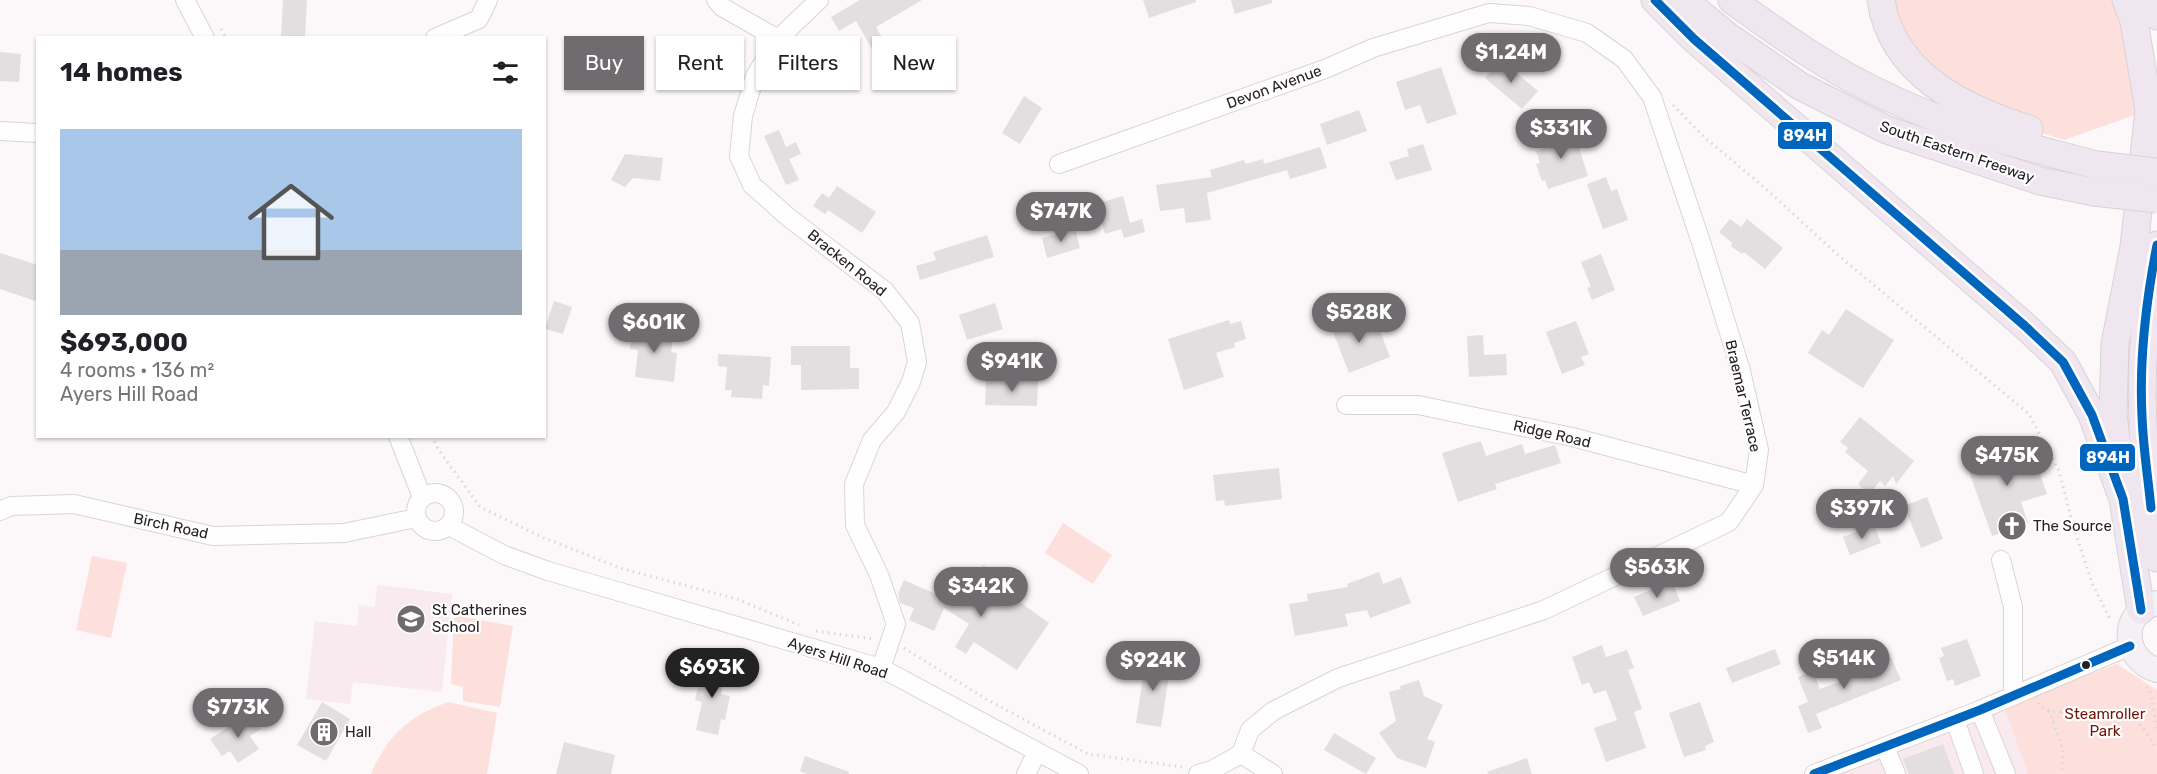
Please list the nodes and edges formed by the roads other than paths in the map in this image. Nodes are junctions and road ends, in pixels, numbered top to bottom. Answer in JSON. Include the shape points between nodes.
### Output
{"nodes":[{"id":1,"x":185,"y":0,"type":"edge"},
{"id":2,"x":488,"y":0,"type":"edge"},
{"id":3,"x":716,"y":0,"type":"edge"},
{"id":4,"x":819,"y":0,"type":"edge"},
{"id":5,"x":1655,"y":0,"type":"edge"},
{"id":6,"x":1684,"y":0,"type":"edge"},
{"id":7,"x":1732,"y":0,"type":"edge"},
{"id":8,"x":1881,"y":0,"type":"edge"},
{"id":9,"x":2126,"y":0,"type":"edge"},
{"id":10,"x":2151,"y":0,"type":"edge"},
{"id":11,"x":1484,"y":6,"type":"edge"},
{"id":12,"x":2157,"y":16,"type":"edge"},
{"id":13,"x":204,"y":36,"type":"edge"},
{"id":14,"x":440,"y":36,"type":"edge"},
{"id":15,"x":773,"y":36,"type":"edge"},
{"id":16,"x":781,"y":36,"type":"edge"},
{"id":17,"x":756,"y":74,"type":"edge"},
{"id":18,"x":0,"y":130,"type":"edge"},
{"id":19,"x":36,"y":133,"type":"edge"},
{"id":20,"x":2098,"y":157,"type":"junction"},
{"id":21,"x":2157,"y":159,"type":"edge"},
{"id":22,"x":1059,"y":164,"type":"dead end"},
{"id":23,"x":2157,"y":172,"type":"edge"},
{"id":24,"x":2157,"y":199,"type":"edge"},
{"id":25,"x":2157,"y":245,"type":"edge"},
{"id":26,"x":1346,"y":405,"type":"dead end"},
{"id":27,"x":2150,"y":431,"type":"edge"},
{"id":28,"x":399,"y":438,"type":"edge"},
{"id":29,"x":1754,"y":485,"type":"junction"},
{"id":30,"x":422,"y":497,"type":"junction"},
{"id":31,"x":2123,"y":499,"type":"junction"},
{"id":32,"x":0,"y":511,"type":"edge"},
{"id":33,"x":416,"y":518,"type":"junction"},
{"id":34,"x":449,"y":526,"type":"junction"},
{"id":35,"x":2157,"y":558,"type":"edge"},
{"id":36,"x":2001,"y":560,"type":"dead end"},
{"id":37,"x":2149,"y":606,"type":"edge"},
{"id":38,"x":2125,"y":648,"type":"junction"},
{"id":39,"x":881,"y":668,"type":"junction"},
{"id":40,"x":2151,"y":677,"type":"edge"},
{"id":41,"x":2013,"y":695,"type":"junction"},
{"id":42,"x":1980,"y":710,"type":"junction"},
{"id":43,"x":1955,"y":720,"type":"junction"},
{"id":44,"x":1885,"y":747,"type":"junction"},
{"id":45,"x":1036,"y":752,"type":"junction"},
{"id":46,"x":1241,"y":754,"type":"junction"},
{"id":47,"x":1026,"y":774,"type":"edge"},
{"id":48,"x":1079,"y":774,"type":"edge"},
{"id":49,"x":1198,"y":774,"type":"edge"},
{"id":50,"x":1273,"y":774,"type":"edge"},
{"id":51,"x":1814,"y":774,"type":"edge"},
{"id":52,"x":1896,"y":774,"type":"edge"},
{"id":53,"x":1974,"y":774,"type":"edge"},
{"id":54,"x":2006,"y":774,"type":"edge"}],
"edges":[{"from":1,"to":13,"type":"street"},
{"from":2,"to":14,"type":"street","via":[[479,19]]},
{"from":3,"to":15,"type":"street"},
{"from":4,"to":16,"type":"street","name":"Bracken Road"},
{"from":5,"to":31,"type":"highway","via":[[1694,39],[2063,362],[2092,415]]},
{"from":6,"to":24,"type":"highway","name":"South Eastern Freeway","bridge":true,"via":[[1726,35],[1800,86],[1887,130],[2040,181]]},
{"from":7,"to":20,"type":"highway","name":"South Eastern Freeway","via":[[1802,50],[1896,102],[1962,127]]},
{"from":8,"to":20,"type":"highway","via":[[1884,21],[1904,57],[1936,88],[2001,120]]},
{"from":9,"to":31,"type":"highway","via":[[2134,21],[2149,110],[2134,248],[2115,344],[2113,414]]},
{"from":10,"to":12,"type":"highway"},
{"from":11,"to":22,"type":"street","name":"Devon Avenue","via":[[1325,69]]},
{"from":11,"to":29,"type":"street","name":"Braemar Terrace","via":[[1587,33],[1624,59],[1652,97],[1741,371],[1759,450]]},
{"from":17,"to":39,"type":"street","name":"Bracken Road","via":[[743,116],[739,156],[752,185],[885,291],[910,323],[916,362],[911,382],[896,412],[872,440],[854,484],[855,525],[879,575],[896,624]]},
{"from":18,"to":19,"type":"street"},
{"from":20,"to":21,"type":"highway"},
{"from":20,"to":23,"type":"highway","name":"South Eastern Freeway","bridge":true},
{"from":25,"to":27,"type":"highway","via":[[2148,290],[2141,370]]},
{"from":26,"to":29,"type":"street","name":"Ridge Road","via":[[1418,405],[1572,437]]},
{"from":27,"to":35,"type":"highway"},
{"from":28,"to":30,"type":"street"},
{"from":29,"to":46,"type":"street","name":"Braemar Terrace","via":[[1729,522],[1544,610],[1338,678],[1274,711],[1250,730]]},
{"from":30,"to":33,"type":"street","via":[[416,507]]},
{"from":30,"to":34,"type":"street","via":[[434,493],[447,497],[454,508]]},
{"from":31,"to":37,"type":"highway"},
{"from":32,"to":33,"type":"street","name":"Birch Road","via":[[11,506],[74,504],[213,536],[344,532]]},
{"from":33,"to":34,"type":"street","via":[[430,531]]},
{"from":34,"to":39,"type":"street","name":"Ayers Hill Road","via":[[504,555],[548,572]]},
{"from":36,"to":41,"type":"street","via":[[2013,607]]},
{"from":37,"to":38,"type":"main road","via":[[2130,626]]},
{"from":38,"to":40,"type":"main road"},
{"from":38,"to":41,"type":"street"},
{"from":39,"to":45,"type":"street","name":"Ayers Hill Road"},
{"from":41,"to":42,"type":"street"},
{"from":42,"to":43,"type":"street"},
{"from":42,"to":54,"type":"street"},
{"from":43,"to":44,"type":"street"},
{"from":43,"to":53,"type":"street"},
{"from":44,"to":51,"type":"street"},
{"from":44,"to":52,"type":"street"},
{"from":45,"to":47,"type":"street"},
{"from":45,"to":48,"type":"street","name":"Ayers Hill Road"},
{"from":46,"to":49,"type":"street"},
{"from":46,"to":50,"type":"street"}]}
